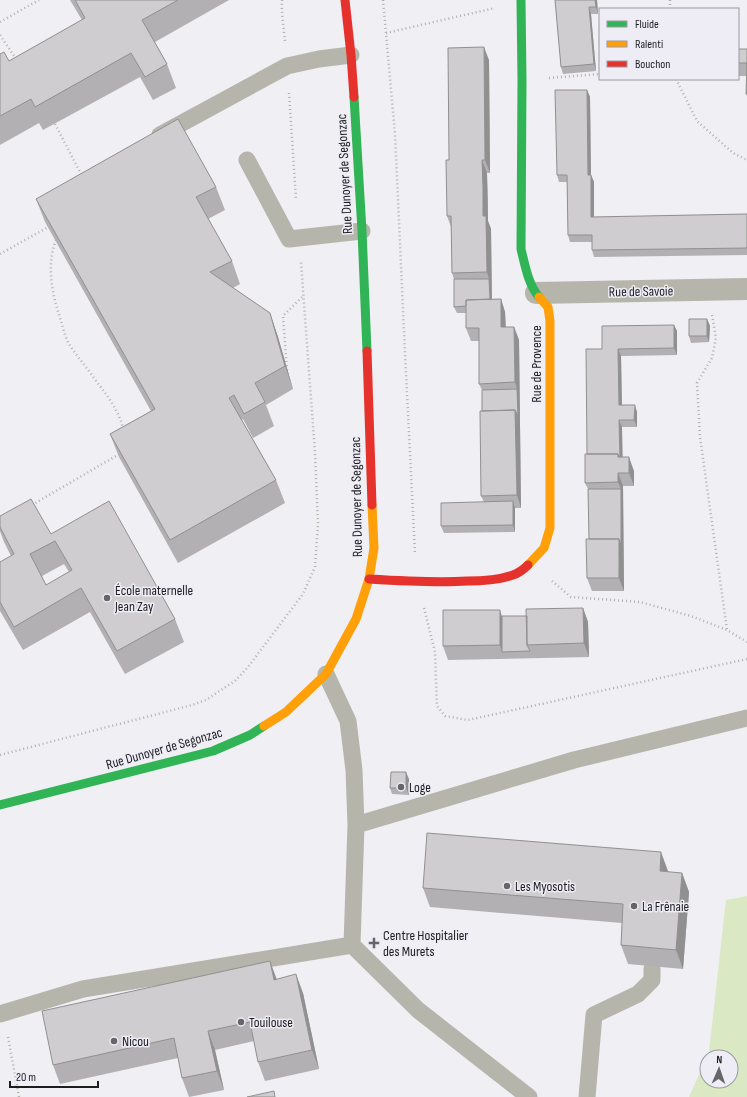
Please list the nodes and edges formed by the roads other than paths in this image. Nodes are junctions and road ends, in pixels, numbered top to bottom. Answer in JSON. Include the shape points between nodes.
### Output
{"nodes":[{"id":1,"x":345,"y":0,"type":"edge"},
{"id":2,"x":521,"y":1,"type":"edge"},
{"id":3,"x":351,"y":55,"type":"junction"},
{"id":4,"x":144,"y":144,"type":"edge"},
{"id":5,"x":247,"y":160,"type":"dead end"},
{"id":6,"x":362,"y":231,"type":"junction"},
{"id":7,"x":747,"y":289,"type":"edge"},
{"id":8,"x":536,"y":293,"type":"junction"},
{"id":9,"x":369,"y":579,"type":"junction"},
{"id":10,"x":326,"y":674,"type":"junction"},
{"id":11,"x":747,"y":718,"type":"edge"},
{"id":12,"x":0,"y":805,"type":"edge"},
{"id":13,"x":356,"y":825,"type":"junction"},
{"id":14,"x":352,"y":945,"type":"junction"},
{"id":15,"x":652,"y":969,"type":"edge"},
{"id":16,"x":2,"y":1013,"type":"edge"},
{"id":17,"x":529,"y":1097,"type":"edge"},
{"id":18,"x":587,"y":1097,"type":"edge"}],
"edges":[{"from":1,"to":3,"type":"main road","name":"Rue Dunoyer de Segonzac"},
{"from":2,"to":8,"type":"main road","name":"Rue de Provence","via":[[521,249],[528,276]]},
{"from":3,"to":4,"type":"lane","via":[[287,66]]},
{"from":3,"to":6,"type":"main road","name":"Rue Dunoyer de Segonzac"},
{"from":5,"to":6,"type":"lane","via":[[289,239]]},
{"from":6,"to":9,"type":"main road","name":"Rue Dunoyer de Segonzac","via":[[374,548]]},
{"from":7,"to":8,"type":"street","name":"Rue de Savoie"},
{"from":8,"to":9,"type":"main road","name":"Rue de Provence","via":[[548,307],[550,321],[550,528],[543,549],[518,573],[503,578],[463,582]]},
{"from":9,"to":10,"type":"main road","name":"Rue Dunoyer de Segonzac","via":[[356,619]]},
{"from":10,"to":12,"type":"main road","name":"Rue Dunoyer de Segonzac","via":[[286,712],[250,735],[213,751]]},
{"from":10,"to":13,"type":"lane","via":[[348,721],[354,770]]},
{"from":11,"to":13,"type":"lane","via":[[574,760]]},
{"from":13,"to":14,"type":"lane"},
{"from":14,"to":16,"type":"lane","via":[[83,989]]},
{"from":14,"to":17,"type":"lane","via":[[418,1010]]},
{"from":15,"to":18,"type":"lane","via":[[652,980],[638,994],[594,1015]]}]}
